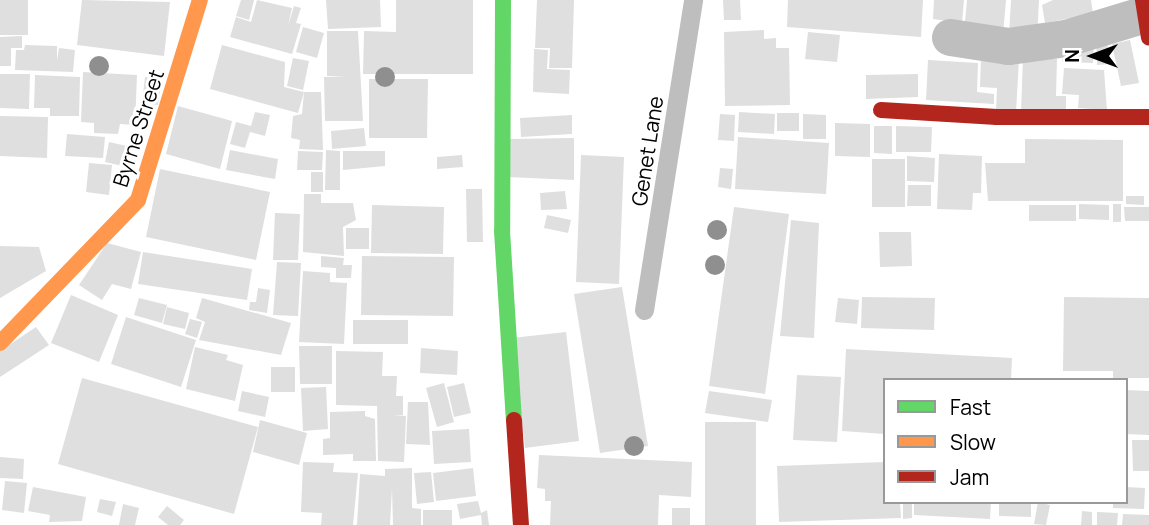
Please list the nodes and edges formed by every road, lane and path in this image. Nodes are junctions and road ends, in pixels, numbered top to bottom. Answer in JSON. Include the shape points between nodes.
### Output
{"nodes":[{"id":1,"x":200,"y":0,"type":"edge"},
{"id":2,"x":503,"y":0,"type":"edge"},
{"id":3,"x":693,"y":0,"type":"edge"},
{"id":4,"x":1146,"y":17,"type":"edge"},
{"id":5,"x":950,"y":37,"type":"dead end"},
{"id":6,"x":881,"y":110,"type":"dead end"},
{"id":7,"x":1149,"y":117,"type":"edge"},
{"id":8,"x":645,"y":310,"type":"dead end"},
{"id":9,"x":0,"y":342,"type":"edge"},
{"id":10,"x":521,"y":525,"type":"edge"}],
"edges":[{"from":1,"to":9,"type":"street","name":"Byrne Street","via":[[138,200]]},
{"from":2,"to":10,"type":"street","via":[[502,231]]},
{"from":3,"to":8,"type":"lane","name":"Genet Lane"},
{"from":4,"to":5,"type":"street","via":[[1066,38],[1008,46]]},
{"from":6,"to":7,"type":"street","via":[[998,117]]}]}
